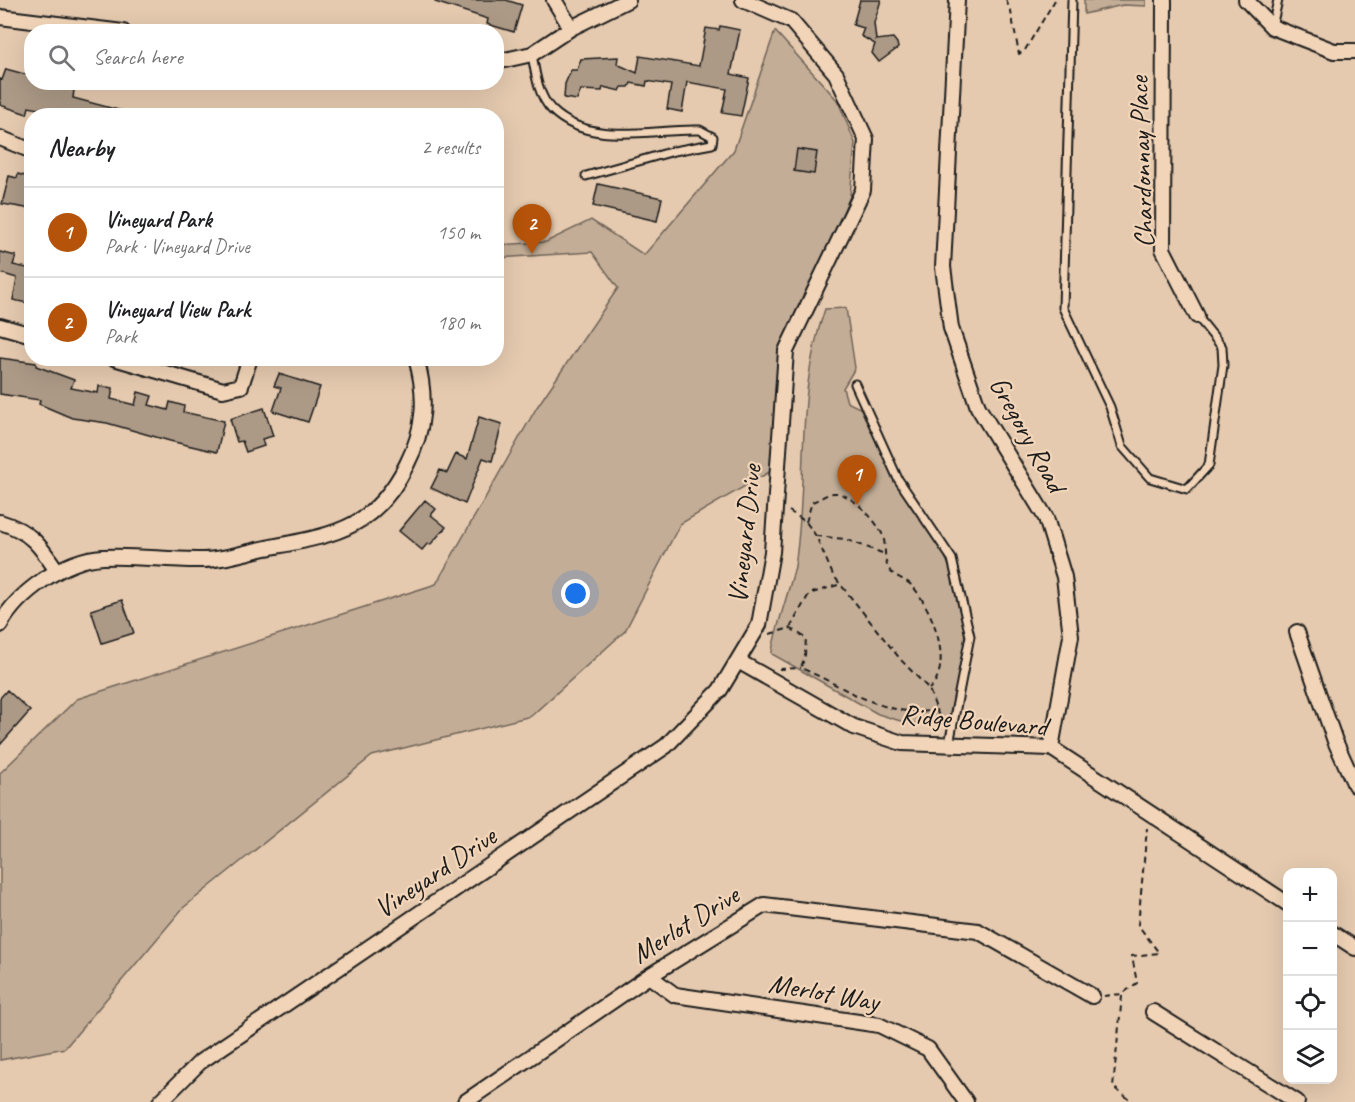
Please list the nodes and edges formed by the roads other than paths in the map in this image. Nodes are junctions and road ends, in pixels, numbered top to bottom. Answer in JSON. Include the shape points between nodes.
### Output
{"nodes":[{"id":1,"x":554,"y":0,"type":"edge"},
{"id":2,"x":628,"y":0,"type":"edge"},
{"id":3,"x":743,"y":0,"type":"edge"},
{"id":4,"x":957,"y":0,"type":"edge"},
{"id":5,"x":1072,"y":0,"type":"edge"},
{"id":6,"x":1164,"y":0,"type":"edge"},
{"id":7,"x":1246,"y":0,"type":"edge"},
{"id":8,"x":1278,"y":0,"type":"edge"},
{"id":9,"x":0,"y":17,"type":"edge"},
{"id":10,"x":57,"y":24,"type":"edge"},
{"id":11,"x":1272,"y":27,"type":"junction"},
{"id":12,"x":571,"y":28,"type":"junction"},
{"id":13,"x":1355,"y":51,"type":"edge"},
{"id":14,"x":532,"y":54,"type":"junction"},
{"id":15,"x":504,"y":60,"type":"edge"},
{"id":16,"x":0,"y":138,"type":"edge"},
{"id":17,"x":24,"y":148,"type":"edge"},
{"id":18,"x":586,"y":176,"type":"dead end"},
{"id":19,"x":1197,"y":316,"type":"joint"},
{"id":20,"x":0,"y":326,"type":"edge"},
{"id":21,"x":24,"y":333,"type":"edge"},
{"id":22,"x":141,"y":366,"type":"edge"},
{"id":23,"x":248,"y":366,"type":"edge"},
{"id":24,"x":418,"y":366,"type":"edge"},
{"id":25,"x":855,"y":384,"type":"dead end"},
{"id":26,"x":0,"y":522,"type":"edge"},
{"id":27,"x":57,"y":571,"type":"junction"},
{"id":28,"x":0,"y":625,"type":"edge"},
{"id":29,"x":1297,"y":632,"type":"dead end"},
{"id":30,"x":738,"y":661,"type":"junction"},
{"id":31,"x":949,"y":744,"type":"junction"},
{"id":32,"x":1052,"y":748,"type":"junction"},
{"id":33,"x":1355,"y":785,"type":"edge"},
{"id":34,"x":1283,"y":901,"type":"edge"},
{"id":35,"x":1337,"y":936,"type":"edge"},
{"id":36,"x":1355,"y":948,"type":"edge"},
{"id":37,"x":649,"y":976,"type":"junction"},
{"id":38,"x":1092,"y":996,"type":"road end"},
{"id":39,"x":1153,"y":1012,"type":"dead end"},
{"id":40,"x":160,"y":1102,"type":"edge"},
{"id":41,"x":465,"y":1102,"type":"edge"},
{"id":42,"x":966,"y":1102,"type":"edge"},
{"id":43,"x":1297,"y":1102,"type":"edge"}],
"edges":[{"from":1,"to":12,"type":"street"},
{"from":2,"to":12,"type":"street"},
{"from":3,"to":30,"type":"street","name":"Vineyard Drive","via":[[791,21],[836,74],[866,139],[863,190],[786,351],[772,552],[759,625]]},
{"from":4,"to":32,"type":"street","name":"Gregory Road","via":[[943,267],[951,328],[978,407],[1046,518],[1064,577],[1071,636]]},
{"from":5,"to":19,"type":"lane","via":[[1063,308],[1110,407],[1122,446],[1150,478],[1187,489],[1209,465],[1223,365],[1222,347]]},
{"from":6,"to":19,"type":"street","name":"Chardonnay Place","via":[[1163,249]]},
{"from":7,"to":11,"type":"street"},
{"from":8,"to":11,"type":"lane"},
{"from":9,"to":10,"type":"street"},
{"from":11,"to":13,"type":"street","via":[[1334,51]]},
{"from":12,"to":14,"type":"street"},
{"from":14,"to":15,"type":"street"},
{"from":14,"to":18,"type":"lane","via":[[537,84],[551,110],[572,123],[595,132],[680,129],[700,130],[713,137],[712,144]]},
{"from":16,"to":17,"type":"street"},
{"from":20,"to":21,"type":"street"},
{"from":22,"to":23,"type":"street","via":[[223,390],[242,386]]},
{"from":24,"to":27,"type":"street","via":[[424,385],[423,415],[415,448],[397,485],[373,512],[334,534],[207,560],[101,557]]},
{"from":25,"to":31,"type":"lane","via":[[898,479],[952,559],[970,636]]},
{"from":26,"to":27,"type":"street","via":[[21,528],[40,546]]},
{"from":27,"to":28,"type":"street","via":[[8,611]]},
{"from":29,"to":33,"type":"street","via":[[1335,741]]},
{"from":30,"to":31,"type":"street","name":"Ridge Boulevard","via":[[854,727],[902,743]]},
{"from":30,"to":40,"type":"street","name":"Vineyard Drive","via":[[720,690],[666,746],[200,1062]]},
{"from":31,"to":32,"type":"street","name":"Ridge Boulevard"},
{"from":32,"to":34,"type":"street","name":"Ridge Boulevard"},
{"from":35,"to":36,"type":"street"},
{"from":37,"to":38,"type":"street","name":"Merlot Drive","via":[[764,905],[978,932]]},
{"from":37,"to":41,"type":"street","name":"Merlot Drive"},
{"from":37,"to":42,"type":"street","name":"Merlot Way","via":[[675,995],[879,1025],[928,1049]]},
{"from":39,"to":43,"type":"street"}]}
